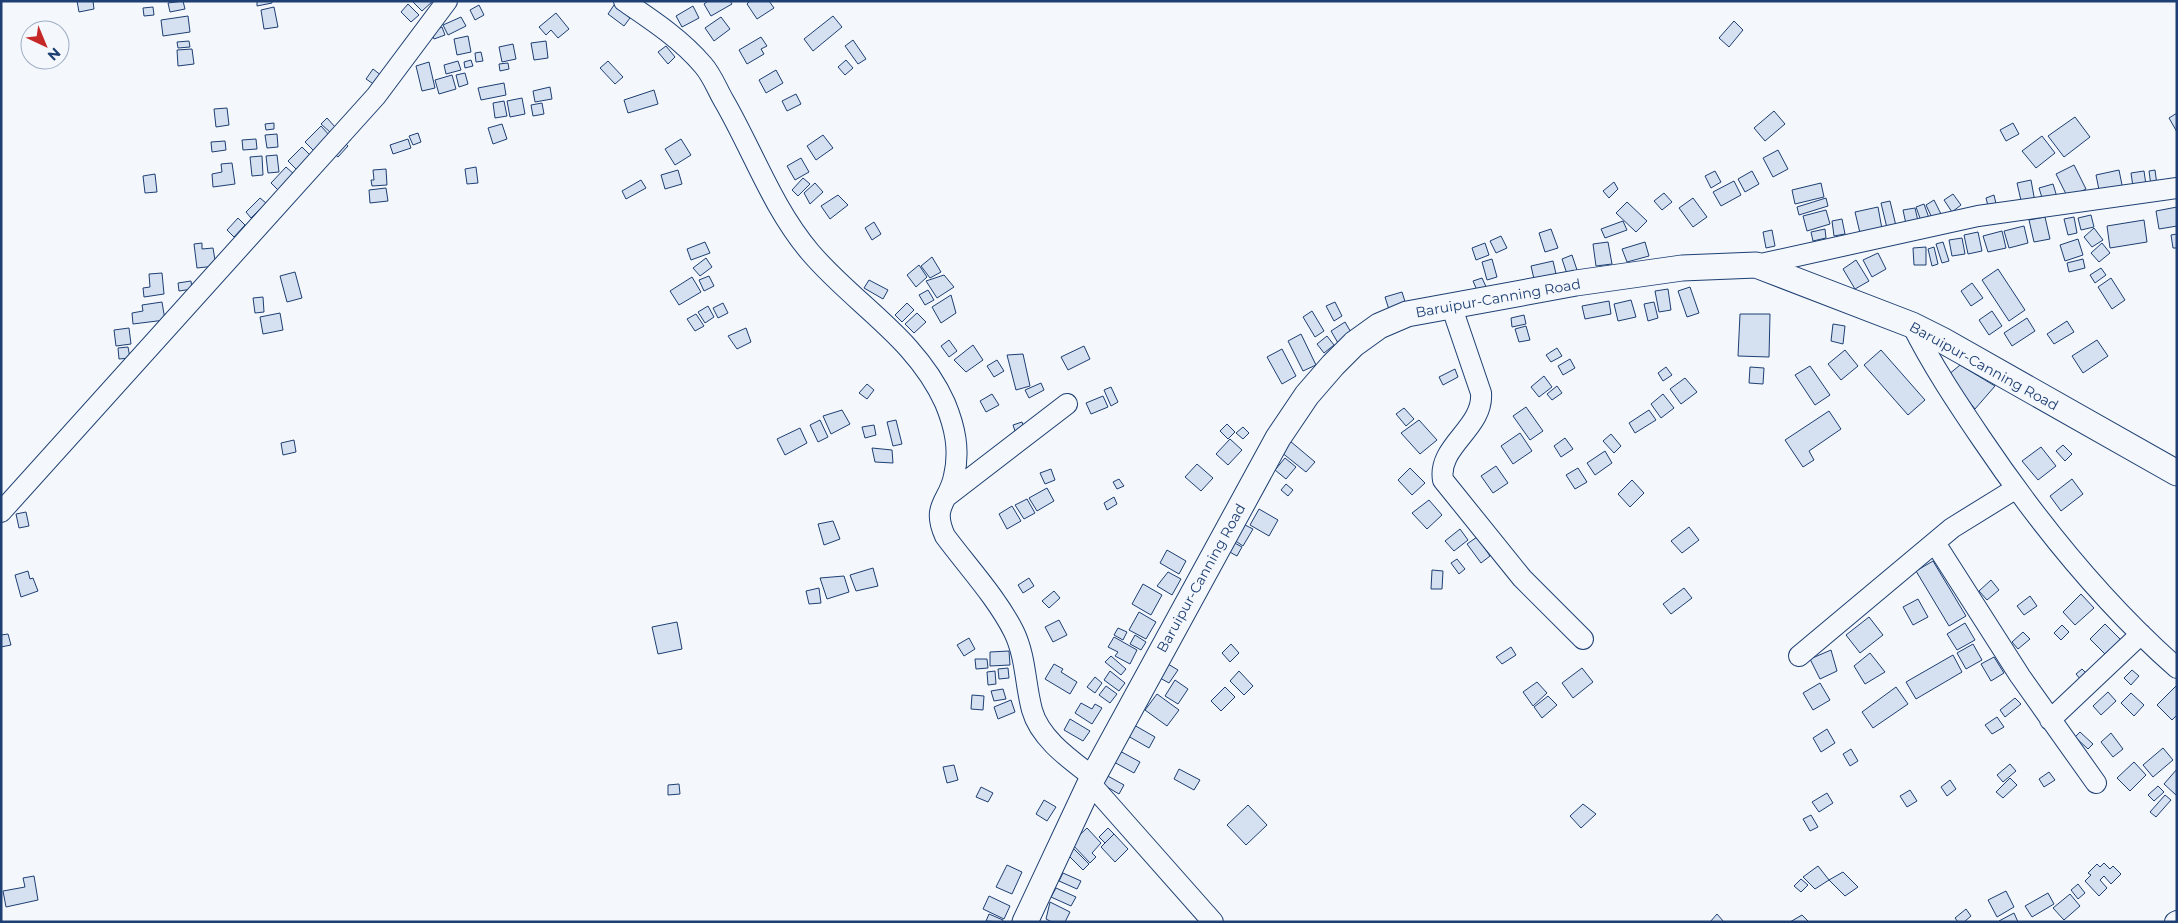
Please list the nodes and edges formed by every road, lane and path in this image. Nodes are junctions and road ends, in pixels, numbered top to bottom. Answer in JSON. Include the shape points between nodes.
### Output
{"nodes":[{"id":1,"x":447,"y":1,"type":"edge"},
{"id":2,"x":624,"y":1,"type":"edge"},
{"id":3,"x":2177,"y":188,"type":"edge"},
{"id":4,"x":1756,"y":265,"type":"junction"},
{"id":5,"x":1451,"y":305,"type":"junction"},
{"id":6,"x":1912,"y":325,"type":"junction"},
{"id":7,"x":1067,"y":404,"type":"dead end"},
{"id":8,"x":2177,"y":473,"type":"edge"},
{"id":9,"x":2015,"y":489,"type":"junction"},
{"id":10,"x":943,"y":500,"type":"junction"},
{"id":11,"x":1,"y":512,"type":"edge"},
{"id":12,"x":1935,"y":543,"type":"junction"},
{"id":13,"x":2141,"y":634,"type":"junction"},
{"id":14,"x":1582,"y":639,"type":"dead end"},
{"id":15,"x":1799,"y":656,"type":"dead end"},
{"id":16,"x":2177,"y":668,"type":"edge"},
{"id":17,"x":2050,"y":720,"type":"junction"},
{"id":18,"x":1091,"y":780,"type":"junction"},
{"id":19,"x":2096,"y":783,"type":"dead end"},
{"id":20,"x":1025,"y":922,"type":"edge"},
{"id":21,"x":1213,"y":922,"type":"edge"}],
"edges":[{"from":1,"to":11,"type":"street","via":[[376,96]]},
{"from":2,"to":10,"type":"street","via":[[677,39],[705,67],[788,224],[810,253],[898,335],[932,376],[956,432],[954,479]]},
{"from":3,"to":4,"type":"street","via":[[1978,216]]},
{"from":4,"to":5,"type":"main road","name":"Baruipur-Canning Road","via":[[1682,268]]},
{"from":4,"to":6,"type":"main road","name":"Baruipur-Canning Road"},
{"from":5,"to":14,"type":"street","via":[[1481,401],[1475,418],[1442,467],[1443,480],[1522,578]]},
{"from":5,"to":18,"type":"main road","name":"Baruipur-Canning Road","via":[[1407,314],[1379,326],[1354,344],[1307,395],[1278,438]]},
{"from":6,"to":8,"type":"main road","name":"Baruipur-Canning Road"},
{"from":6,"to":9,"type":"street","via":[[1930,362]]},
{"from":7,"to":10,"type":"street"},
{"from":9,"to":12,"type":"street","via":[[1972,515]]},
{"from":9,"to":13,"type":"street","via":[[2085,576]]},
{"from":10,"to":18,"type":"street","via":[[939,513],[945,536],[1014,632],[1024,663],[1033,712],[1040,727]]},
{"from":12,"to":15,"type":"street"},
{"from":12,"to":17,"type":"street"},
{"from":13,"to":16,"type":"street"},
{"from":13,"to":17,"type":"street"},
{"from":17,"to":19,"type":"street"},
{"from":18,"to":20,"type":"main road","name":"Baruipur-Canning Road"},
{"from":18,"to":21,"type":"street"}]}
